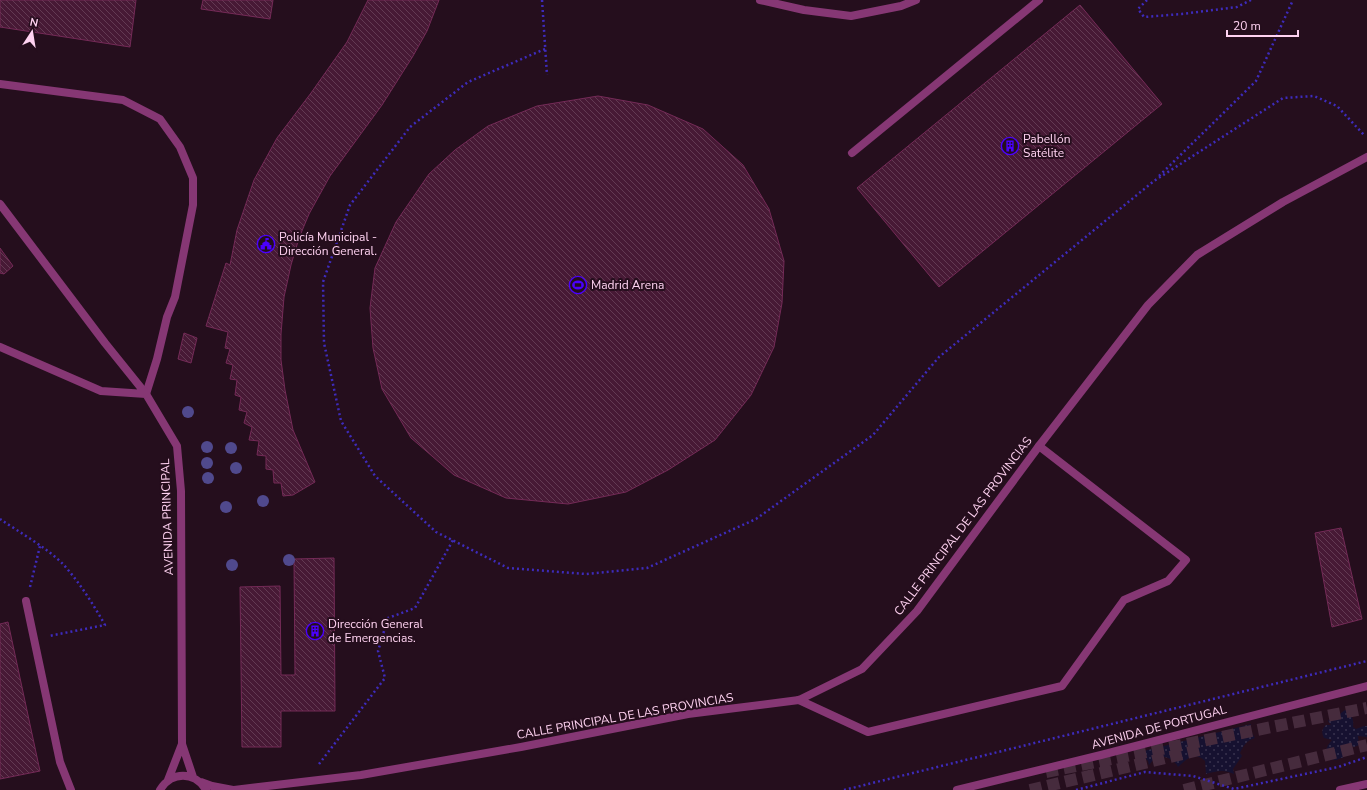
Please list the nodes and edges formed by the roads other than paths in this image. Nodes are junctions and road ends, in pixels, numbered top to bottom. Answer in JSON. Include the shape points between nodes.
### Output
{"nodes":[{"id":1,"x":760,"y":0,"type":"edge"},
{"id":2,"x":916,"y":0,"type":"edge"},
{"id":3,"x":1039,"y":0,"type":"edge"},
{"id":4,"x":0,"y":84,"type":"edge"},
{"id":5,"x":852,"y":153,"type":"dead end"},
{"id":6,"x":1367,"y":157,"type":"edge"},
{"id":7,"x":0,"y":204,"type":"edge"},
{"id":8,"x":0,"y":347,"type":"edge"},
{"id":9,"x":146,"y":394,"type":"junction"},
{"id":10,"x":1039,"y":446,"type":"junction"},
{"id":11,"x":26,"y":601,"type":"road end"},
{"id":12,"x":1367,"y":686,"type":"edge"},
{"id":13,"x":799,"y":700,"type":"junction"},
{"id":14,"x":182,"y":744,"type":"junction"},
{"id":15,"x":193,"y":777,"type":"junction"},
{"id":16,"x":168,"y":780,"type":"junction"},
{"id":17,"x":200,"y":782,"type":"junction"},
{"id":18,"x":1367,"y":784,"type":"edge"},
{"id":19,"x":71,"y":790,"type":"edge"},
{"id":20,"x":160,"y":790,"type":"edge"},
{"id":21,"x":206,"y":790,"type":"edge"},
{"id":22,"x":233,"y":790,"type":"edge"},
{"id":23,"x":958,"y":790,"type":"edge"},
{"id":24,"x":1340,"y":790,"type":"edge"}],
"edges":[{"from":1,"to":2,"type":"street","via":[[804,10],[851,16],[901,6]]},
{"from":3,"to":5,"type":"street"},
{"from":4,"to":9,"type":"street","via":[[123,100],[160,119],[180,147],[193,178],[193,205],[175,297],[166,317]]},
{"from":6,"to":10,"type":"street","name":"CALLE PRINCIPAL DE LAS PROVINCIAS","via":[[1283,202],[1197,255],[1148,305]]},
{"from":7,"to":9,"type":"street","name":"AVENIDA PRINCIPAL"},
{"from":8,"to":9,"type":"street","via":[[101,391]]},
{"from":9,"to":14,"type":"street","name":"AVENIDA PRINCIPAL","via":[[177,446],[181,492]]},
{"from":10,"to":13,"type":"street","name":"CALLE PRINCIPAL DE LAS PROVINCIAS","via":[[917,611],[862,669]]},
{"from":10,"to":13,"type":"street","via":[[1186,560],[1168,580],[1124,600],[1062,686],[868,732]]},
{"from":11,"to":19,"type":"street","via":[[60,762]]},
{"from":12,"to":23,"type":"street","name":"AVENIDA DE PORTUGAL"},
{"from":13,"to":22,"type":"street","name":"CALLE PRINCIPAL DE LAS PROVINCIAS","via":[[688,714],[361,775]]},
{"from":14,"to":15,"type":"street","name":"AVENIDA PRINCIPAL"},
{"from":14,"to":16,"type":"street","name":"AVENIDA PRINCIPAL"},
{"from":15,"to":16,"type":"street","via":[[184,775]]},
{"from":15,"to":17,"type":"street"},
{"from":16,"to":20,"type":"street","name":"AVENIDA PRINCIPAL"},
{"from":17,"to":21,"type":"street"},
{"from":17,"to":22,"type":"street","name":"CALLE PRINCIPAL DE LAS PROVINCIAS"},
{"from":18,"to":24,"type":"street"}]}
